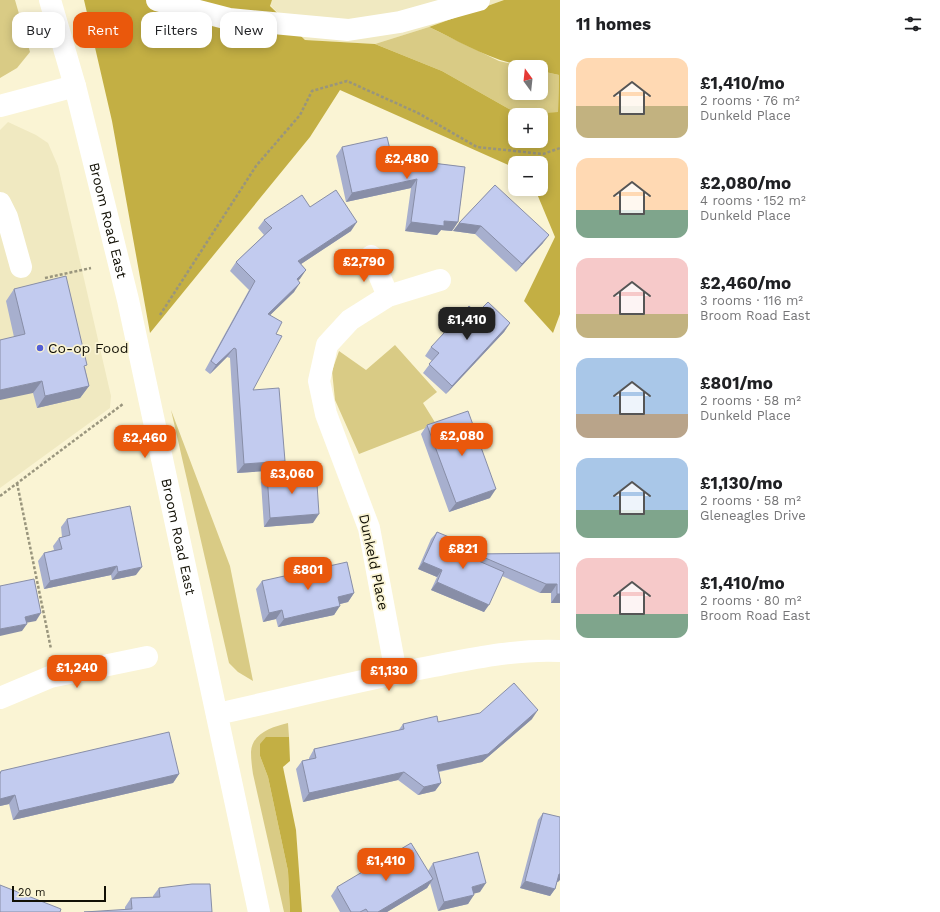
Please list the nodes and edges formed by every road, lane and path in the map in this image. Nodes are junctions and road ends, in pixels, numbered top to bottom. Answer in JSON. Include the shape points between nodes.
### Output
{"nodes":[{"id":1,"x":50,"y":0,"type":"edge"},
{"id":2,"x":157,"y":0,"type":"edge"},
{"id":3,"x":479,"y":0,"type":"edge"},
{"id":4,"x":75,"y":86,"type":"junction"},
{"id":5,"x":0,"y":106,"type":"edge"},
{"id":6,"x":560,"y":148,"type":"edge"},
{"id":7,"x":0,"y":203,"type":"edge"},
{"id":8,"x":371,"y":256,"type":"dead end"},
{"id":9,"x":118,"y":262,"type":"junction"},
{"id":10,"x":20,"y":267,"type":"dead end"},
{"id":11,"x":40,"y":279,"type":"dead end"},
{"id":12,"x":440,"y":280,"type":"dead end"},
{"id":13,"x":388,"y":296,"type":"junction"},
{"id":14,"x":138,"y":350,"type":"junction"},
{"id":15,"x":146,"y":386,"type":"junction"},
{"id":16,"x":17,"y":483,"type":"junction"},
{"id":17,"x":0,"y":496,"type":"edge"},
{"id":18,"x":560,"y":651,"type":"edge"},
{"id":19,"x":147,"y":657,"type":"dead end"},
{"id":20,"x":396,"y":673,"type":"junction"},
{"id":21,"x":56,"y":675,"type":"junction"},
{"id":22,"x":0,"y":698,"type":"edge"},
{"id":23,"x":217,"y":714,"type":"junction"},
{"id":24,"x":259,"y":912,"type":"edge"}],
"edges":[{"from":1,"to":4,"type":"street","name":"Broom Road East"},
{"from":2,"to":3,"type":"street","via":[[229,19],[348,30],[400,22]]},
{"from":4,"to":5,"type":"street"},
{"from":4,"to":9,"type":"street","name":"Broom Road East"},
{"from":6,"to":14,"type":"path","via":[[543,154],[477,147],[418,113],[347,81],[312,90],[300,115],[256,166]]},
{"from":7,"to":10,"type":"street","via":[[7,217]]},
{"from":8,"to":13,"type":"street"},
{"from":9,"to":11,"type":"path"},
{"from":9,"to":14,"type":"street","name":"Broom Road East"},
{"from":12,"to":13,"type":"street","name":"Dunkeld Place"},
{"from":13,"to":20,"type":"street","name":"Dunkeld Place","via":[[350,320],[327,345],[319,381],[326,414],[369,528]]},
{"from":14,"to":15,"type":"street","name":"Broom Road East"},
{"from":15,"to":16,"type":"path"},
{"from":15,"to":23,"type":"street","name":"Broom Road East"},
{"from":16,"to":17,"type":"path"},
{"from":16,"to":21,"type":"path"},
{"from":18,"to":20,"type":"street","via":[[496,654]]},
{"from":19,"to":21,"type":"street"},
{"from":20,"to":23,"type":"street"},
{"from":21,"to":22,"type":"street"},
{"from":23,"to":24,"type":"street","name":"Broom Road East"}]}
